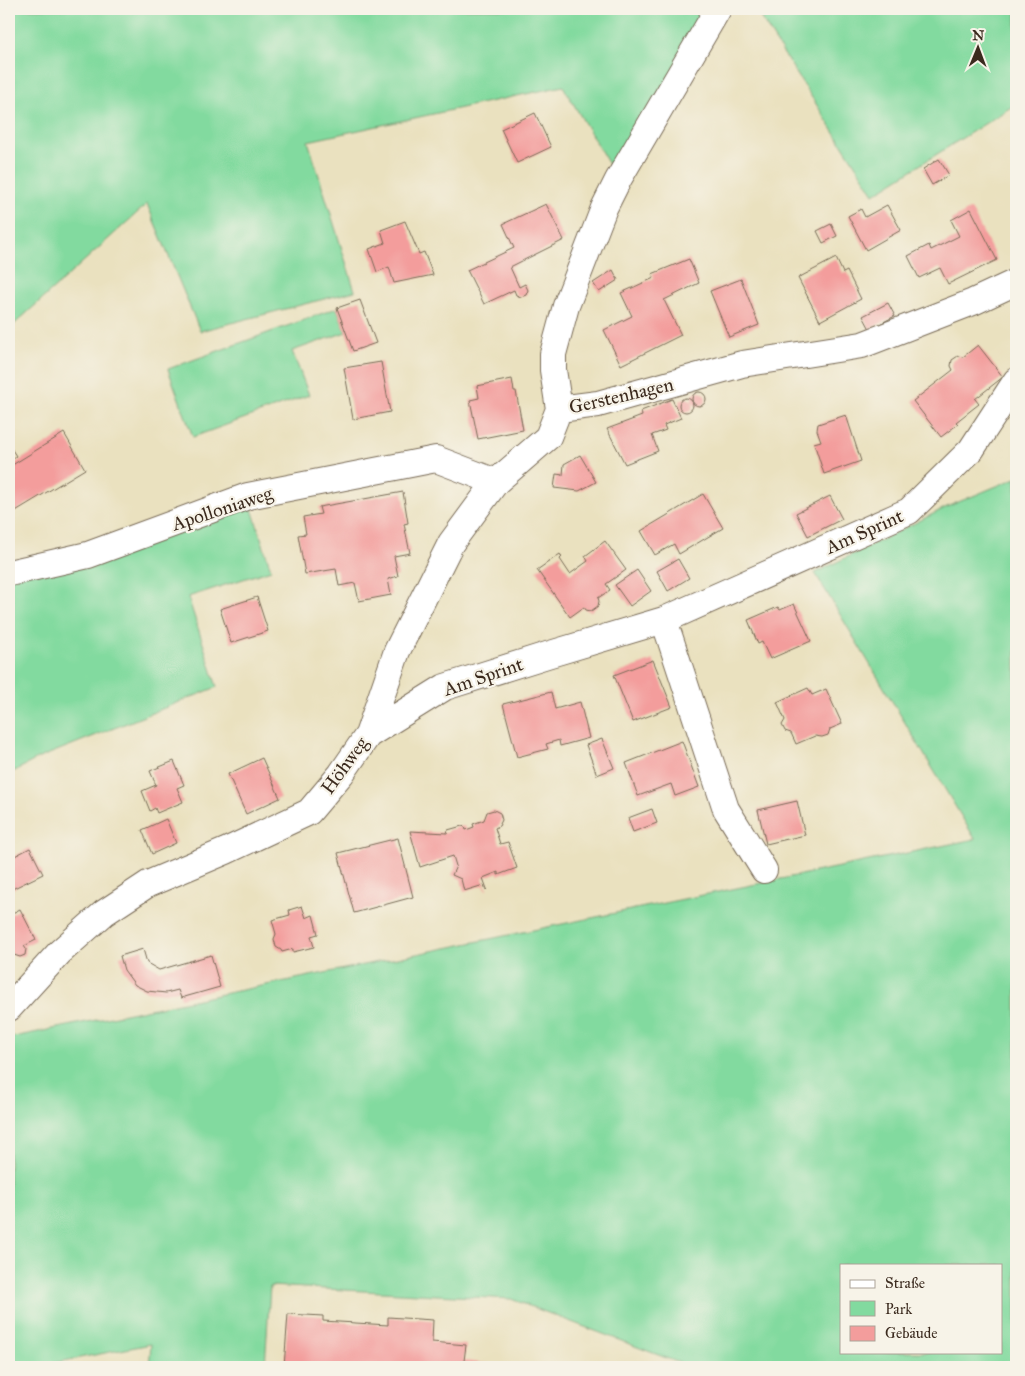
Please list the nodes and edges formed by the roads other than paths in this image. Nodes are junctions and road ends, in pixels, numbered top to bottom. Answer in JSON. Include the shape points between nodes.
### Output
{"nodes":[{"id":1,"x":718,"y":9,"type":"edge"},
{"id":2,"x":1016,"y":282,"type":"edge"},
{"id":3,"x":1016,"y":381,"type":"edge"},
{"id":4,"x":560,"y":409,"type":"junction"},
{"id":5,"x":496,"y":482,"type":"junction"},
{"id":6,"x":9,"y":573,"type":"edge"},
{"id":7,"x":664,"y":620,"type":"junction"},
{"id":8,"x":368,"y":735,"type":"junction"},
{"id":9,"x":764,"y":870,"type":"dead end"},
{"id":10,"x":9,"y":1008,"type":"edge"}],
"edges":[{"from":1,"to":4,"type":"street","name":"Gerstenhagen","via":[[604,208],[566,306],[553,354]]},
{"from":2,"to":4,"type":"street","name":"Gerstenhagen","via":[[862,345],[742,364],[598,404]]},
{"from":3,"to":7,"type":"street","name":"Am Sprint","via":[[971,450],[909,511]]},
{"from":4,"to":5,"type":"street","name":"Höhweg","via":[[548,436]]},
{"from":5,"to":6,"type":"street","name":"Apolloniaweg","via":[[436,459],[248,496],[88,555]]},
{"from":5,"to":8,"type":"street","name":"Höhweg","via":[[451,543],[409,626]]},
{"from":7,"to":8,"type":"street","name":"Am Sprint","via":[[445,687]]},
{"from":7,"to":9,"type":"street","via":[[726,809]]},
{"from":8,"to":10,"type":"street","name":"Höhweg","via":[[309,812],[148,884],[104,913],[60,952]]}]}
